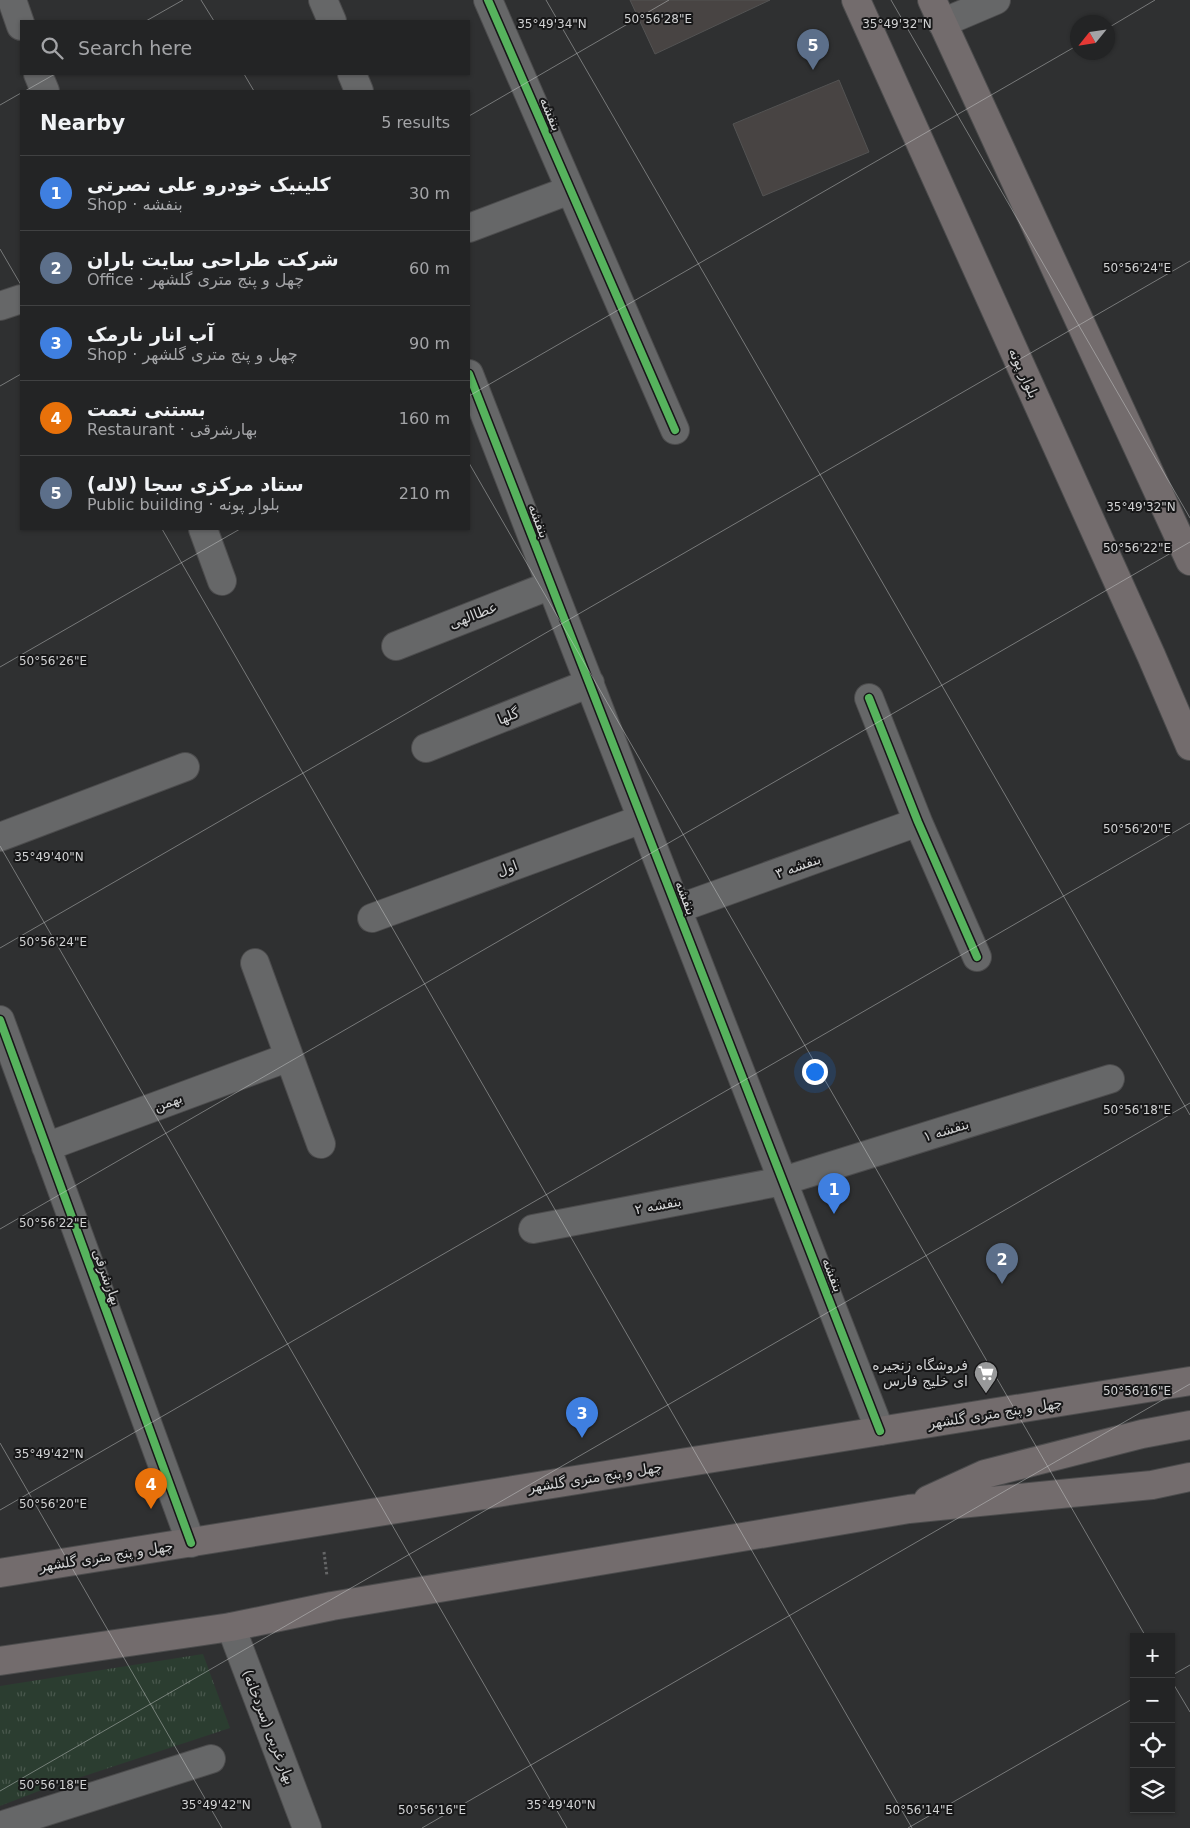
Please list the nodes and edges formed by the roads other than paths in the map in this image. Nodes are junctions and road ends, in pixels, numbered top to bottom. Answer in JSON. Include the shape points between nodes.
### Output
{"nodes":[{"id":1,"x":4,"y":0,"type":"edge"},
{"id":2,"x":12,"y":0,"type":"edge"},
{"id":3,"x":324,"y":0,"type":"edge"},
{"id":4,"x":488,"y":0,"type":"edge"},
{"id":5,"x":856,"y":0,"type":"edge"},
{"id":6,"x":996,"y":0,"type":"edge"},
{"id":7,"x":0,"y":2,"type":"edge"},
{"id":8,"x":937,"y":11,"type":"edge"},
{"id":9,"x":332,"y":20,"type":"edge"},
{"id":10,"x":20,"y":23,"type":"edge"},
{"id":11,"x":38,"y":75,"type":"edge"},
{"id":12,"x":352,"y":75,"type":"edge"},
{"id":13,"x":45,"y":90,"type":"edge"},
{"id":14,"x":359,"y":90,"type":"edge"},
{"id":15,"x":570,"y":190,"type":"junction"},
{"id":16,"x":470,"y":228,"type":"edge"},
{"id":17,"x":20,"y":298,"type":"edge"},
{"id":18,"x":0,"y":306,"type":"edge"},
{"id":19,"x":470,"y":377,"type":"edge"},
{"id":20,"x":675,"y":430,"type":"dead end"},
{"id":21,"x":203,"y":530,"type":"edge"},
{"id":22,"x":1190,"y":561,"type":"edge"},
{"id":23,"x":222,"y":581,"type":"dead end"},
{"id":24,"x":551,"y":585,"type":"junction"},
{"id":25,"x":396,"y":646,"type":"dead end"},
{"id":26,"x":590,"y":683,"type":"junction"},
{"id":27,"x":869,"y":698,"type":"dead end"},
{"id":28,"x":1190,"y":746,"type":"edge"},
{"id":29,"x":426,"y":748,"type":"dead end"},
{"id":30,"x":185,"y":767,"type":"dead end"},
{"id":31,"x":642,"y":819,"type":"junction"},
{"id":32,"x":918,"y":822,"type":"junction"},
{"id":33,"x":0,"y":837,"type":"edge"},
{"id":34,"x":677,"y":909,"type":"junction"},
{"id":35,"x":372,"y":918,"type":"dead end"},
{"id":36,"x":977,"y":957,"type":"dead end"},
{"id":37,"x":255,"y":963,"type":"dead end"},
{"id":38,"x":0,"y":1020,"type":"edge"},
{"id":39,"x":289,"y":1057,"type":"junction"},
{"id":40,"x":1110,"y":1078,"type":"dead end"},
{"id":41,"x":321,"y":1144,"type":"dead end"},
{"id":42,"x":46,"y":1147,"type":"junction"},
{"id":43,"x":783,"y":1181,"type":"junction"},
{"id":44,"x":533,"y":1229,"type":"dead end"},
{"id":45,"x":1190,"y":1364,"type":"edge"},
{"id":46,"x":1190,"y":1381,"type":"edge"},
{"id":47,"x":1159,"y":1387,"type":"junction"},
{"id":48,"x":1190,"y":1425,"type":"edge"},
{"id":49,"x":880,"y":1432,"type":"junction"},
{"id":50,"x":1190,"y":1477,"type":"edge"},
{"id":51,"x":909,"y":1509,"type":"junction"},
{"id":52,"x":191,"y":1543,"type":"junction"},
{"id":53,"x":0,"y":1573,"type":"edge"},
{"id":54,"x":231,"y":1627,"type":"junction"},
{"id":55,"x":0,"y":1661,"type":"edge"},
{"id":56,"x":212,"y":1759,"type":"dead end"},
{"id":57,"x":0,"y":1826,"type":"edge"},
{"id":58,"x":306,"y":1828,"type":"edge"}],
"edges":[{"from":1,"to":7,"type":"street"},
{"from":2,"to":10,"type":"street"},
{"from":3,"to":9,"type":"street"},
{"from":4,"to":15,"type":"street","name":"بنفشه"},
{"from":5,"to":28,"type":"main road","name":"بلوار پونه"},
{"from":6,"to":8,"type":"street"},
{"from":8,"to":22,"type":"main road"},
{"from":11,"to":13,"type":"street"},
{"from":12,"to":14,"type":"street"},
{"from":15,"to":16,"type":"street"},
{"from":15,"to":20,"type":"street","name":"بنفشه"},
{"from":17,"to":18,"type":"street"},
{"from":19,"to":24,"type":"street","name":"بنفشه"},
{"from":21,"to":23,"type":"street"},
{"from":24,"to":25,"type":"street","name":"عطاالهی"},
{"from":24,"to":26,"type":"street","name":"بنفشه"},
{"from":26,"to":29,"type":"street","name":"گلها"},
{"from":26,"to":31,"type":"street","name":"بنفشه"},
{"from":27,"to":32,"type":"street"},
{"from":30,"to":33,"type":"street"},
{"from":31,"to":34,"type":"street","name":"بنفشه"},
{"from":31,"to":35,"type":"street","name":"اول"},
{"from":32,"to":34,"type":"street","name":"بنفشه ۳"},
{"from":32,"to":36,"type":"street"},
{"from":34,"to":43,"type":"street","name":"بنفشه"},
{"from":37,"to":39,"type":"street"},
{"from":38,"to":42,"type":"street","name":"بهارشرقی"},
{"from":39,"to":41,"type":"street"},
{"from":39,"to":42,"type":"street","name":"بهمن"},
{"from":40,"to":43,"type":"street","name":"بنفشه ۱"},
{"from":42,"to":52,"type":"street","name":"بهارشرقی"},
{"from":43,"to":44,"type":"street","name":"بنفشه ۲"},
{"from":43,"to":49,"type":"street","name":"بنفشه"},
{"from":45,"to":47,"type":"main road"},
{"from":46,"to":47,"type":"main road","name":"چهل و پنج متری گلشهر"},
{"from":47,"to":49,"type":"main road","name":"چهل و پنج متری گلشهر"},
{"from":48,"to":51,"type":"main road","via":[[985,1474]]},
{"from":49,"to":52,"type":"main road","name":"چهل و پنج متری گلشهر"},
{"from":50,"to":51,"type":"main road","via":[[1152,1484]]},
{"from":51,"to":54,"type":"main road","via":[[332,1606]]},
{"from":52,"to":53,"type":"main road","name":"چهل و پنج متری گلشهر"},
{"from":54,"to":55,"type":"main road"},
{"from":54,"to":58,"type":"street","name":"بهار غربی (سردخانه)"},
{"from":56,"to":57,"type":"street"}]}
